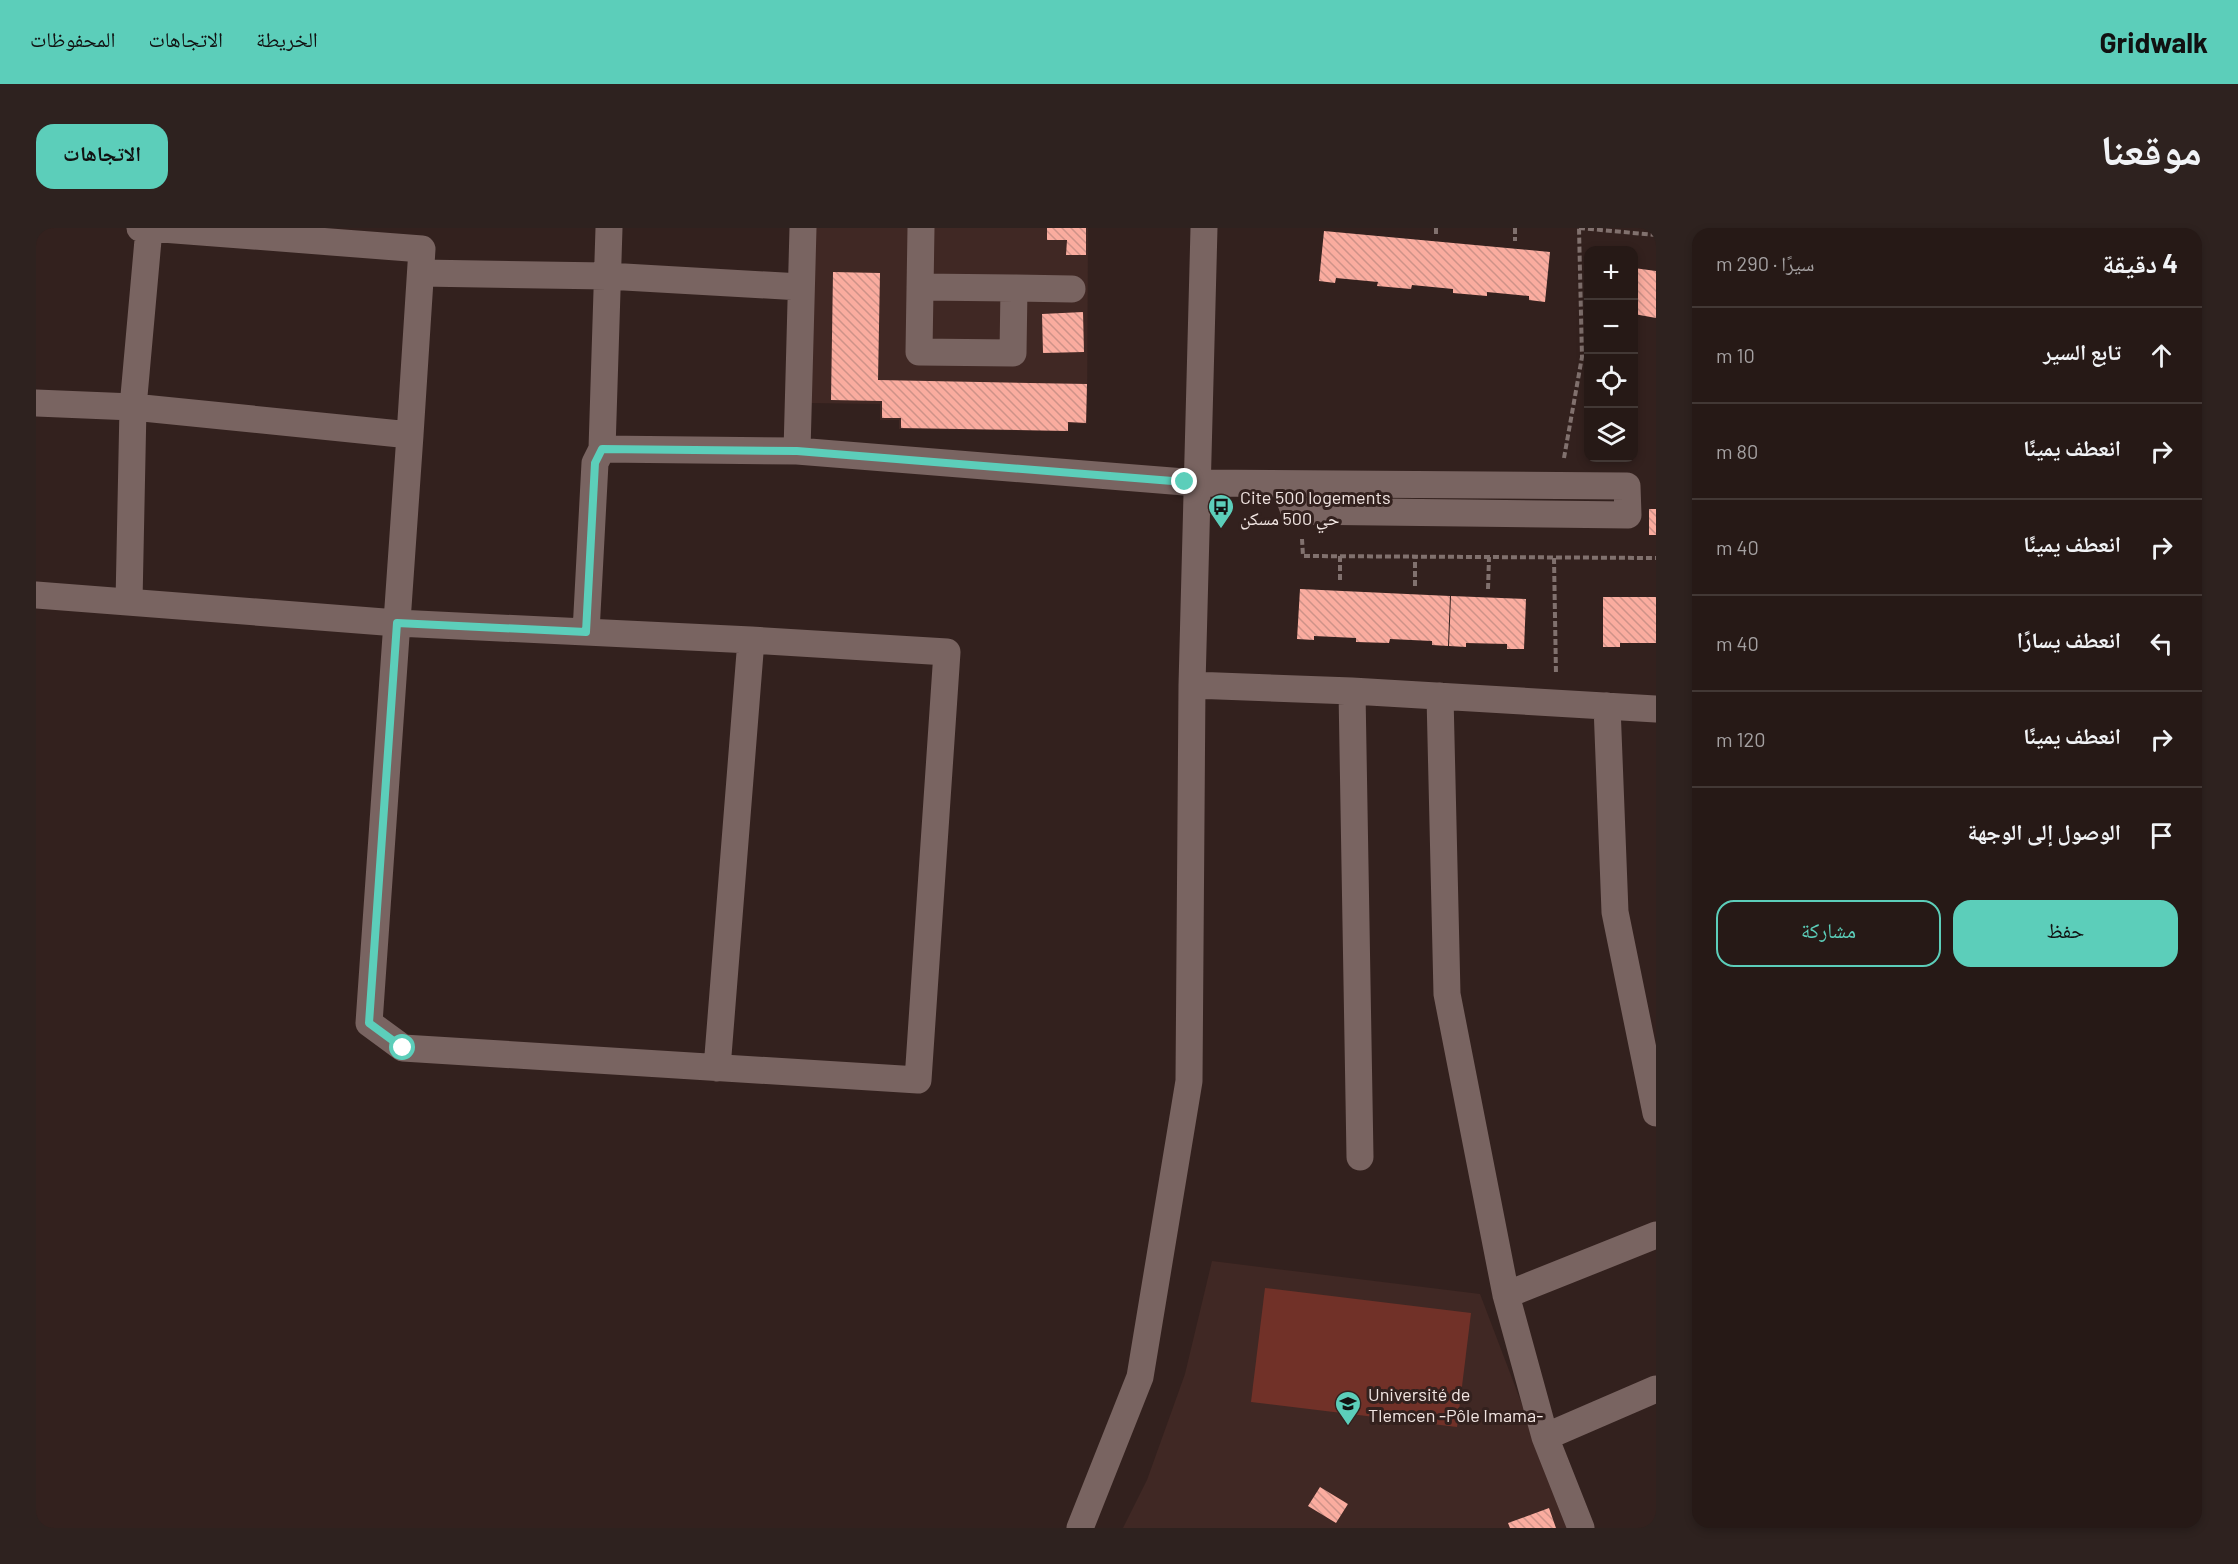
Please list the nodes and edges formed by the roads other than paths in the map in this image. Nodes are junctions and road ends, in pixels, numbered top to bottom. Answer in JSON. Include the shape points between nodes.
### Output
{"nodes":[{"id":1,"x":146,"y":228,"type":"edge"},
{"id":2,"x":609,"y":228,"type":"edge"},
{"id":3,"x":803,"y":228,"type":"edge"},
{"id":4,"x":921,"y":228,"type":"edge"},
{"id":5,"x":1204,"y":228,"type":"edge"},
{"id":6,"x":421,"y":273,"type":"junction"},
{"id":7,"x":607,"y":276,"type":"junction"},
{"id":8,"x":801,"y":287,"type":"junction"},
{"id":9,"x":920,"y":287,"type":"junction"},
{"id":10,"x":1014,"y":288,"type":"junction"},
{"id":11,"x":1072,"y":290,"type":"dead end"},
{"id":12,"x":36,"y":402,"type":"edge"},
{"id":13,"x":133,"y":407,"type":"junction"},
{"id":14,"x":410,"y":435,"type":"junction"},
{"id":15,"x":602,"y":449,"type":"junction"},
{"id":16,"x":797,"y":451,"type":"junction"},
{"id":17,"x":1197,"y":483,"type":"junction"},
{"id":18,"x":1284,"y":483,"type":"junction"},
{"id":19,"x":36,"y":595,"type":"edge"},
{"id":20,"x":129,"y":602,"type":"junction"},
{"id":21,"x":397,"y":623,"type":"junction"},
{"id":22,"x":586,"y":632,"type":"junction"},
{"id":23,"x":751,"y":640,"type":"junction"},
{"id":24,"x":1192,"y":685,"type":"junction"},
{"id":25,"x":1352,"y":691,"type":"junction"},
{"id":26,"x":1440,"y":696,"type":"junction"},
{"id":27,"x":1607,"y":706,"type":"junction"},
{"id":28,"x":1656,"y":709,"type":"edge"},
{"id":29,"x":717,"y":1068,"type":"junction"},
{"id":30,"x":1656,"y":1113,"type":"edge"},
{"id":31,"x":1360,"y":1157,"type":"dead end"},
{"id":32,"x":1656,"y":1235,"type":"edge"},
{"id":33,"x":1506,"y":1295,"type":"junction"},
{"id":34,"x":1656,"y":1389,"type":"edge"},
{"id":35,"x":1545,"y":1437,"type":"junction"},
{"id":36,"x":1080,"y":1528,"type":"edge"},
{"id":37,"x":1581,"y":1528,"type":"edge"}],
"edges":[{"from":1,"to":6,"type":"street","via":[[422,249]]},
{"from":1,"to":13,"type":"street"},
{"from":2,"to":7,"type":"street"},
{"from":3,"to":8,"type":"street"},
{"from":4,"to":9,"type":"street"},
{"from":5,"to":17,"type":"street"},
{"from":6,"to":7,"type":"street"},
{"from":6,"to":14,"type":"street"},
{"from":7,"to":8,"type":"street"},
{"from":7,"to":15,"type":"street"},
{"from":8,"to":16,"type":"street"},
{"from":9,"to":10,"type":"street"},
{"from":9,"to":10,"type":"street","via":[[919,352],[1013,353]]},
{"from":10,"to":11,"type":"street"},
{"from":12,"to":13,"type":"street"},
{"from":13,"to":14,"type":"street"},
{"from":13,"to":20,"type":"street"},
{"from":14,"to":21,"type":"street"},
{"from":15,"to":16,"type":"street"},
{"from":15,"to":22,"type":"street","via":[[595,463]]},
{"from":16,"to":17,"type":"street"},
{"from":17,"to":18,"type":"street"},
{"from":17,"to":24,"type":"street"},
{"from":18,"to":18,"type":"street","via":[[1627,486],[1628,515],[1294,511]]},
{"from":19,"to":20,"type":"street"},
{"from":20,"to":21,"type":"street"},
{"from":21,"to":22,"type":"street"},
{"from":21,"to":29,"type":"street","via":[[369,1023],[403,1048]]},
{"from":22,"to":23,"type":"street"},
{"from":23,"to":29,"type":"street"},
{"from":23,"to":29,"type":"street","via":[[947,652],[918,1080]]},
{"from":24,"to":25,"type":"street"},
{"from":24,"to":36,"type":"street","via":[[1189,1081],[1140,1377]]},
{"from":25,"to":26,"type":"street"},
{"from":25,"to":31,"type":"street"},
{"from":26,"to":27,"type":"street"},
{"from":26,"to":33,"type":"street","via":[[1447,994]]},
{"from":27,"to":28,"type":"street"},
{"from":27,"to":30,"type":"street","via":[[1615,912]]},
{"from":32,"to":33,"type":"street"},
{"from":33,"to":35,"type":"street"},
{"from":34,"to":35,"type":"street"},
{"from":35,"to":37,"type":"street"}]}
